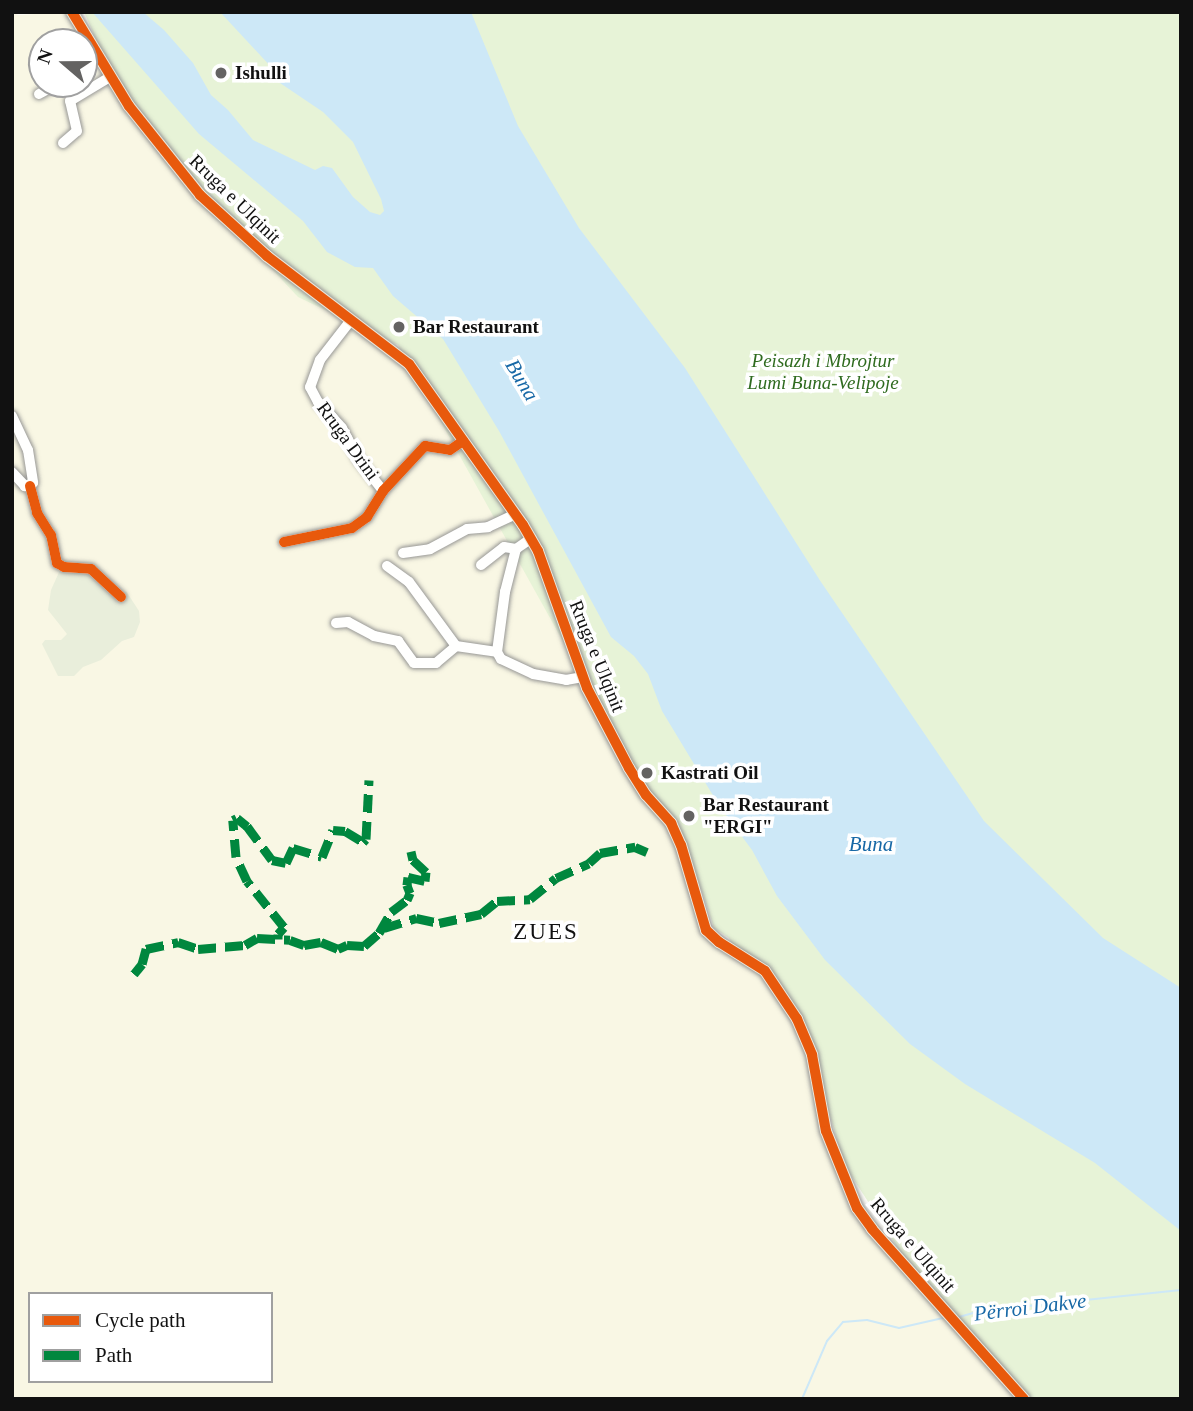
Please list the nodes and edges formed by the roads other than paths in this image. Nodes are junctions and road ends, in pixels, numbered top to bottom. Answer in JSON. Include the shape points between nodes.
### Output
{"nodes":[{"id":1,"x":72,"y":12,"type":"edge"},
{"id":2,"x":81,"y":28,"type":"edge"},
{"id":3,"x":98,"y":56,"type":"edge"},
{"id":4,"x":110,"y":76,"type":"junction"},
{"id":5,"x":63,"y":143,"type":"dead end"},
{"id":6,"x":351,"y":320,"type":"junction"},
{"id":7,"x":12,"y":416,"type":"edge"},
{"id":8,"x":463,"y":441,"type":"junction"},
{"id":9,"x":12,"y":472,"type":"edge"},
{"id":10,"x":30,"y":486,"type":"junction"},
{"id":11,"x":383,"y":491,"type":"junction"},
{"id":12,"x":516,"y":514,"type":"junction"},
{"id":13,"x":532,"y":538,"type":"junction"},
{"id":14,"x":284,"y":542,"type":"dead end"},
{"id":15,"x":516,"y":549,"type":"junction"},
{"id":16,"x":403,"y":553,"type":"dead end"},
{"id":17,"x":481,"y":565,"type":"dead end"},
{"id":18,"x":387,"y":566,"type":"dead end"},
{"id":19,"x":121,"y":597,"type":"dead end"},
{"id":20,"x":336,"y":622,"type":"dead end"},
{"id":21,"x":456,"y":646,"type":"junction"},
{"id":22,"x":498,"y":652,"type":"junction"},
{"id":23,"x":583,"y":677,"type":"junction"},
{"id":24,"x":1024,"y":1399,"type":"edge"}],
"edges":[{"from":1,"to":2,"type":"main road","name":"Rruga e Ulqinit"},
{"from":3,"to":4,"type":"main road","name":"Rruga e Ulqinit"},
{"from":4,"to":5,"type":"street","via":[[70,101],[77,131]]},
{"from":4,"to":6,"type":"main road","name":"Rruga e Ulqinit","via":[[159,147],[209,204],[251,243]]},
{"from":6,"to":8,"type":"main road","name":"Rruga e Ulqinit","via":[[409,364]]},
{"from":6,"to":11,"type":"street","name":"Rruga Drini","via":[[320,360],[310,387]]},
{"from":7,"to":10,"type":"street","via":[[32,465]]},
{"from":8,"to":11,"type":"street","via":[[450,450],[425,446]]},
{"from":8,"to":12,"type":"main road","name":"Rruga e Ulqinit"},
{"from":9,"to":10,"type":"street"},
{"from":10,"to":19,"type":"street","via":[[57,563],[91,569]]},
{"from":11,"to":14,"type":"street","via":[[367,517],[352,528]]},
{"from":12,"to":13,"type":"main road","name":"Rruga e Ulqinit"},
{"from":12,"to":16,"type":"street","via":[[488,527],[467,529],[430,549]]},
{"from":13,"to":15,"type":"street"},
{"from":13,"to":23,"type":"main road","name":"Rruga e Ulqinit"},
{"from":15,"to":17,"type":"street","via":[[504,547]]},
{"from":15,"to":22,"type":"street"},
{"from":18,"to":21,"type":"street","via":[[409,582]]},
{"from":20,"to":21,"type":"street","via":[[348,622],[374,636],[398,641],[414,663],[436,663]]},
{"from":21,"to":22,"type":"street"},
{"from":22,"to":23,"type":"street","via":[[501,659],[533,674],[566,680]]},
{"from":23,"to":24,"type":"main road","name":"Rruga e Ulqinit","via":[[629,768],[671,823],[706,930],[765,971],[797,1019],[812,1055],[826,1131],[857,1208]]}]}
